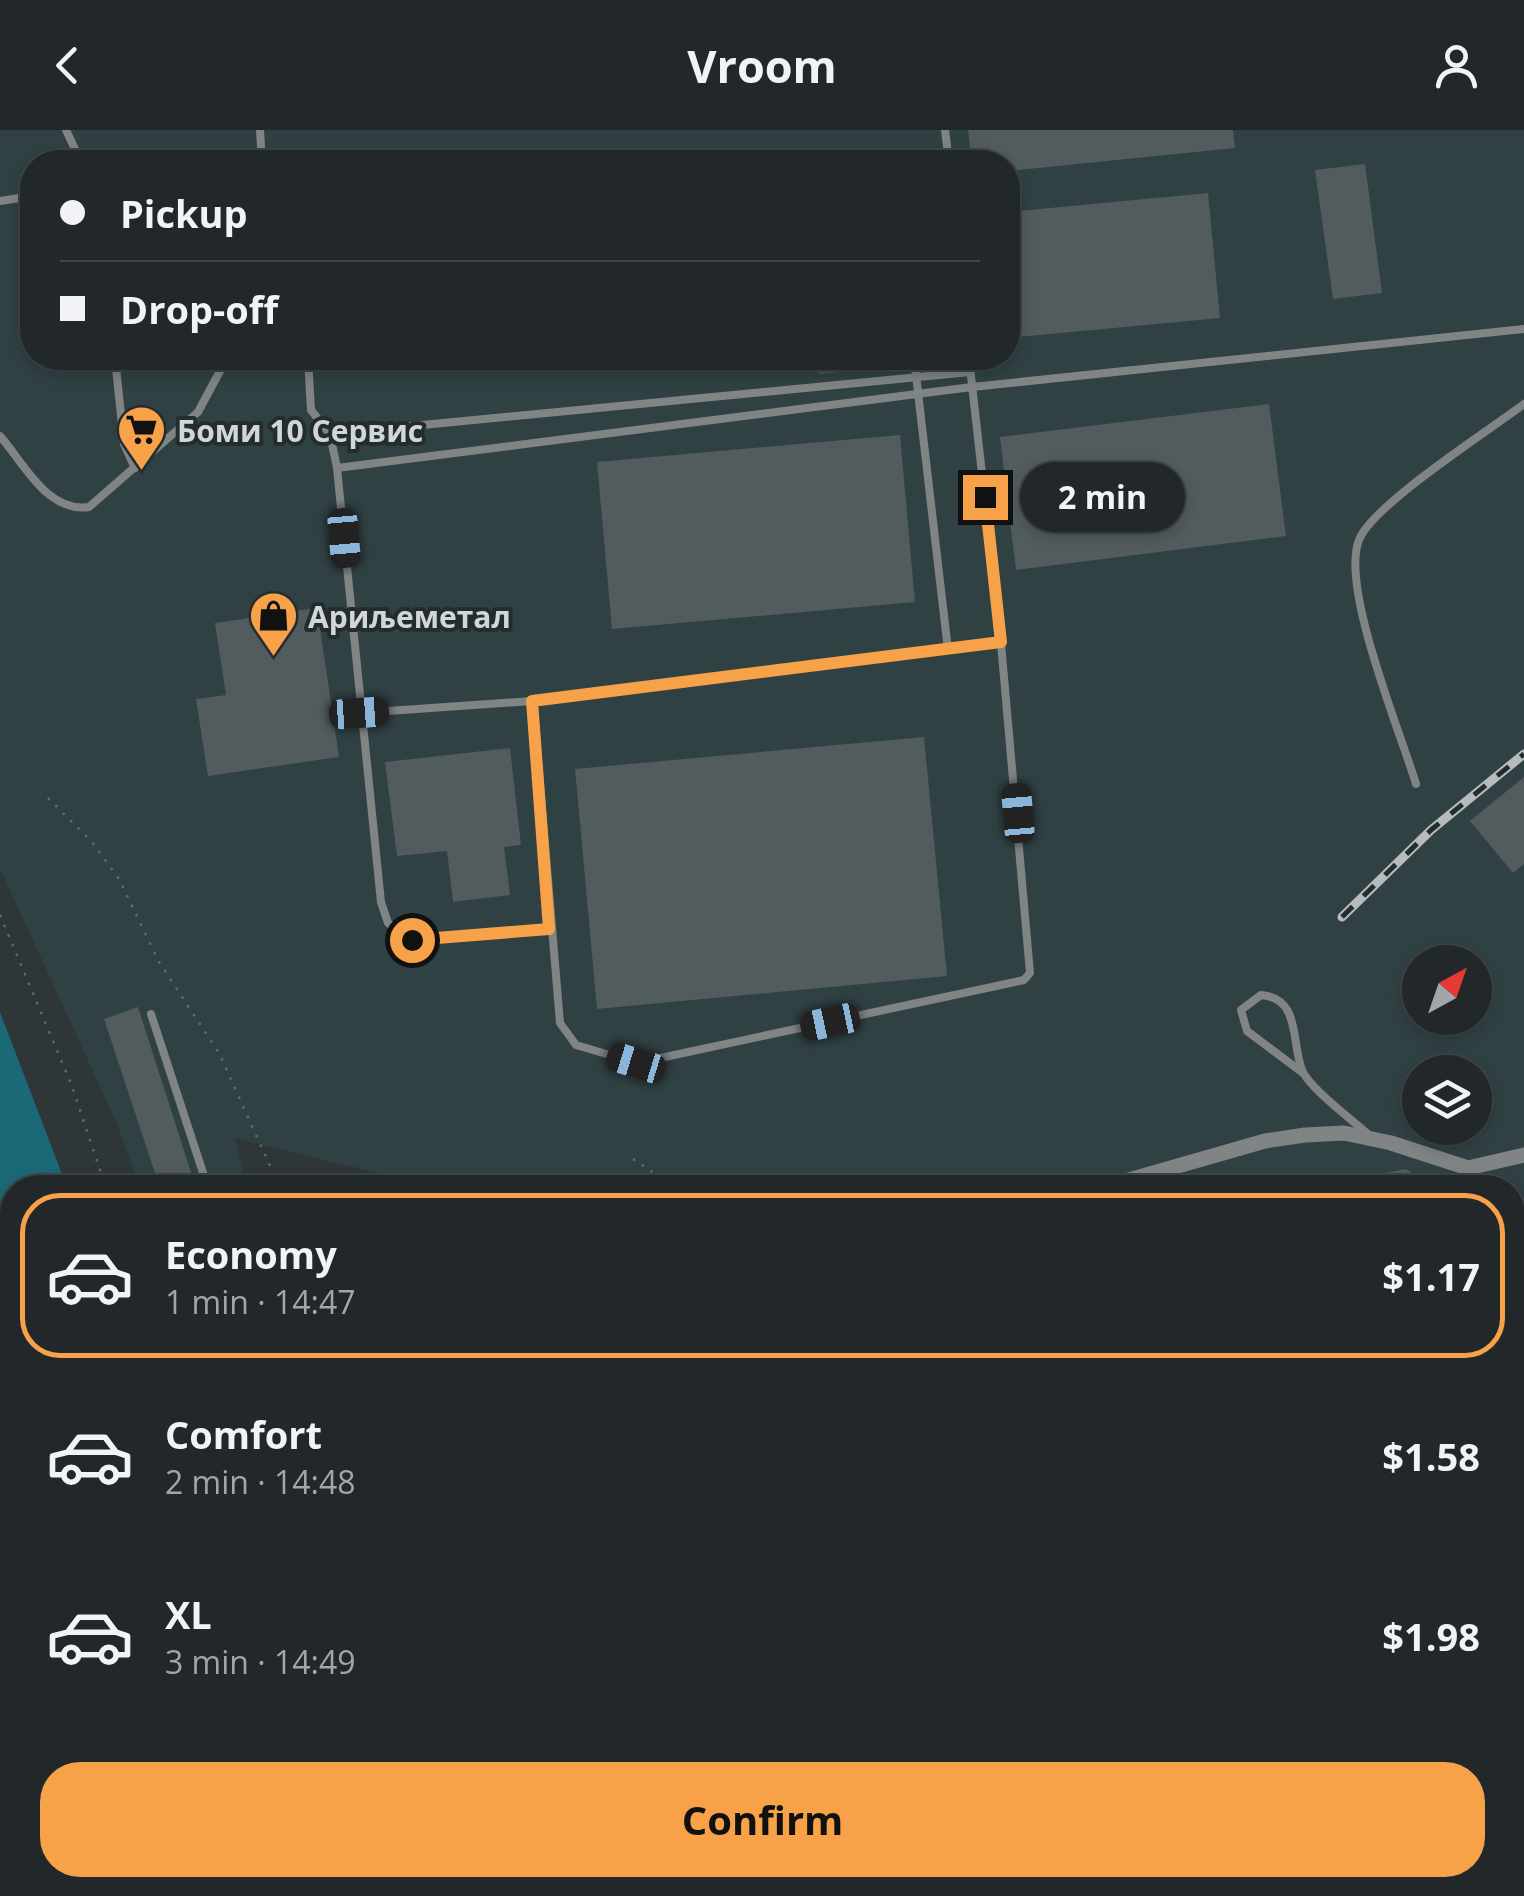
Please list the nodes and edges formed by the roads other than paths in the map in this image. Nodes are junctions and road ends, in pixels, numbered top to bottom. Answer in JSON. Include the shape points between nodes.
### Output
{"nodes":[{"id":1,"x":1524,"y":329,"type":"edge"},
{"id":2,"x":116,"y":370,"type":"edge"},
{"id":3,"x":221,"y":370,"type":"edge"},
{"id":4,"x":308,"y":370,"type":"edge"},
{"id":5,"x":916,"y":370,"type":"edge"},
{"id":6,"x":970,"y":372,"type":"joint"},
{"id":7,"x":917,"y":377,"type":"junction"},
{"id":8,"x":972,"y":388,"type":"junction"},
{"id":9,"x":919,"y":395,"type":"junction"},
{"id":10,"x":1524,"y":404,"type":"edge"},
{"id":11,"x":330,"y":434,"type":"junction"},
{"id":12,"x":0,"y":436,"type":"edge"},
{"id":13,"x":135,"y":468,"type":"junction"},
{"id":14,"x":338,"y":468,"type":"junction"},
{"id":15,"x":1001,"y":642,"type":"junction"},
{"id":16,"x":948,"y":650,"type":"junction"},
{"id":17,"x":532,"y":701,"type":"junction"},
{"id":18,"x":359,"y":713,"type":"junction"},
{"id":19,"x":1416,"y":784,"type":"dead end"},
{"id":20,"x":549,"y":929,"type":"junction"},
{"id":21,"x":151,"y":1014,"type":"dead end"},
{"id":22,"x":1303,"y":1072,"type":"junction"},
{"id":23,"x":1373,"y":1139,"type":"junction"},
{"id":24,"x":1524,"y":1154,"type":"edge"},
{"id":25,"x":1468,"y":1168,"type":"junction"},
{"id":26,"x":204,"y":1175,"type":"edge"},
{"id":27,"x":1147,"y":1175,"type":"edge"},
{"id":28,"x":1466,"y":1175,"type":"edge"}],
"edges":[{"from":1,"to":8,"type":"lane"},
{"from":2,"to":13,"type":"lane","via":[[124,444]]},
{"from":3,"to":13,"type":"lane","via":[[198,412]]},
{"from":4,"to":11,"type":"lane","via":[[310,410]]},
{"from":5,"to":7,"type":"lane"},
{"from":6,"to":7,"type":"lane"},
{"from":6,"to":8,"type":"lane"},
{"from":7,"to":9,"type":"lane"},
{"from":7,"to":11,"type":"lane"},
{"from":8,"to":9,"type":"lane"},
{"from":8,"to":15,"type":"lane"},
{"from":9,"to":14,"type":"lane"},
{"from":9,"to":16,"type":"lane"},
{"from":10,"to":19,"type":"lane","via":[[1381,511],[1358,539],[1354,586]]},
{"from":11,"to":14,"type":"lane"},
{"from":12,"to":13,"type":"lane","via":[[48,494],[70,507],[89,507]]},
{"from":14,"to":18,"type":"lane"},
{"from":15,"to":16,"type":"lane"},
{"from":15,"to":20,"type":"lane","via":[[1032,966],[1024,980],[636,1063],[576,1045],[560,1023]]},
{"from":16,"to":17,"type":"lane"},
{"from":17,"to":18,"type":"lane"},
{"from":17,"to":20,"type":"lane"},
{"from":18,"to":20,"type":"lane","via":[[388,923],[412,940]]},
{"from":21,"to":26,"type":"lane"},
{"from":22,"to":22,"type":"lane","via":[[1292,1016],[1283,1003],[1261,994],[1248,1001],[1241,1010],[1247,1030]]},
{"from":22,"to":23,"type":"lane"},
{"from":23,"to":25,"type":"street"},
{"from":23,"to":27,"type":"street","via":[[1344,1134],[1265,1141]]},
{"from":24,"to":25,"type":"street"},
{"from":25,"to":28,"type":"street"}]}
